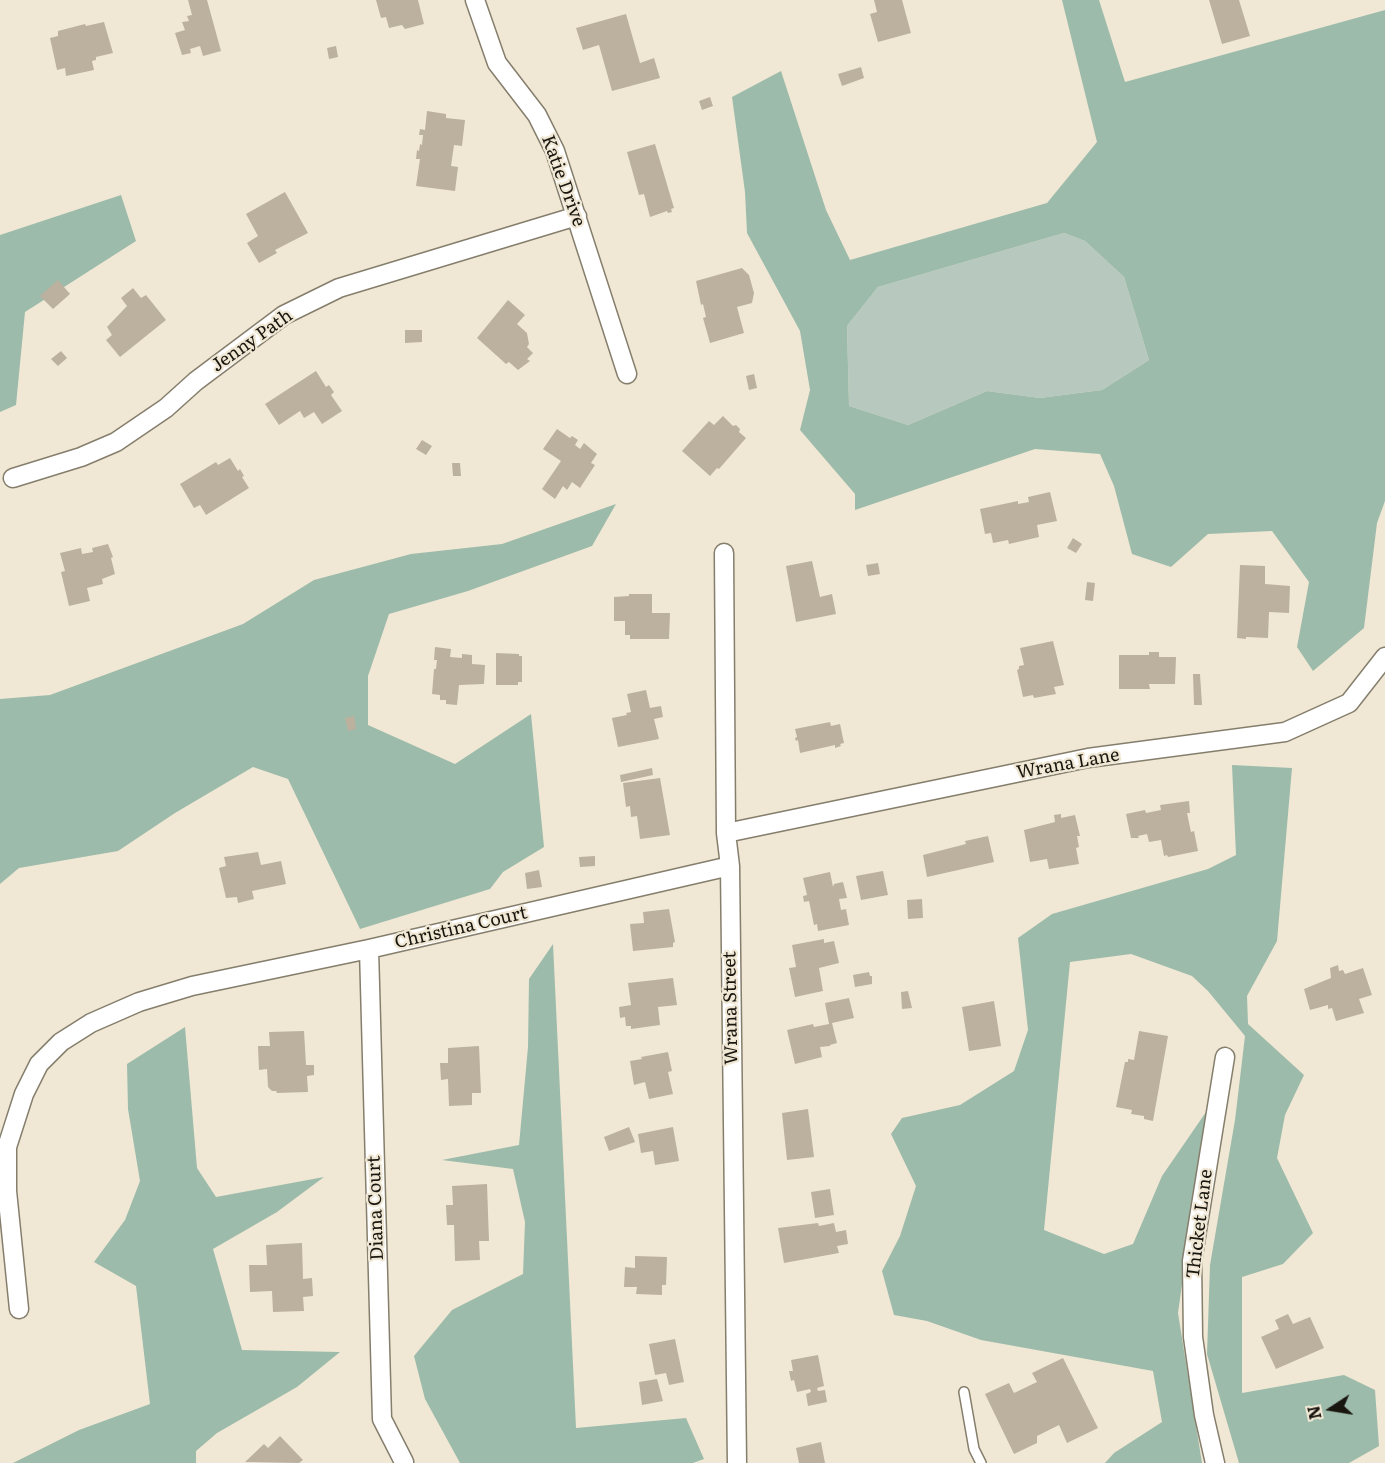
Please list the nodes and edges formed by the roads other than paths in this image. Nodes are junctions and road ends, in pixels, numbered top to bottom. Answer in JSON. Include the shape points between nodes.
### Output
{"nodes":[{"id":1,"x":475,"y":0,"type":"edge"},
{"id":2,"x":577,"y":216,"type":"junction"},
{"id":3,"x":627,"y":374,"type":"dead end"},
{"id":4,"x":13,"y":478,"type":"dead end"},
{"id":5,"x":724,"y":553,"type":"dead end"},
{"id":6,"x":1385,"y":657,"type":"edge"},
{"id":7,"x":726,"y":833,"type":"junction"},
{"id":8,"x":730,"y":866,"type":"junction"},
{"id":9,"x":369,"y":949,"type":"junction"},
{"id":10,"x":1225,"y":1057,"type":"dead end"},
{"id":11,"x":19,"y":1309,"type":"dead end"},
{"id":12,"x":964,"y":1392,"type":"dead end"},
{"id":13,"x":404,"y":1462,"type":"edge"},
{"id":14,"x":736,"y":1463,"type":"edge"},
{"id":15,"x":981,"y":1463,"type":"edge"},
{"id":16,"x":1215,"y":1463,"type":"edge"}],
"edges":[{"from":1,"to":2,"type":"street","name":"Katie Drive","via":[[497,63],[537,115],[555,152]]},
{"from":2,"to":3,"type":"street","name":"Katie Drive"},
{"from":2,"to":4,"type":"street","name":"Jenny Path","via":[[339,288],[284,315],[166,408],[116,442]]},
{"from":5,"to":7,"type":"street","name":"Wrana Street"},
{"from":6,"to":7,"type":"street","name":"Wrana Lane","via":[[1349,703],[1285,732],[1088,758]]},
{"from":7,"to":8,"type":"street","name":"Wrana Street"},
{"from":8,"to":9,"type":"street","name":"Christina Court"},
{"from":8,"to":14,"type":"street","name":"Wrana Street"},
{"from":9,"to":11,"type":"street","name":"Christina Court","via":[[192,986],[139,1002],[92,1023],[62,1042],[39,1064],[24,1094],[7,1147],[7,1191]]},
{"from":9,"to":13,"type":"street","name":"Diana Court","via":[[382,1419]]},
{"from":10,"to":16,"type":"street","name":"Thicket Lane","via":[[1192,1261],[1193,1337]]},
{"from":12,"to":15,"type":"lane","via":[[974,1449]]}]}
